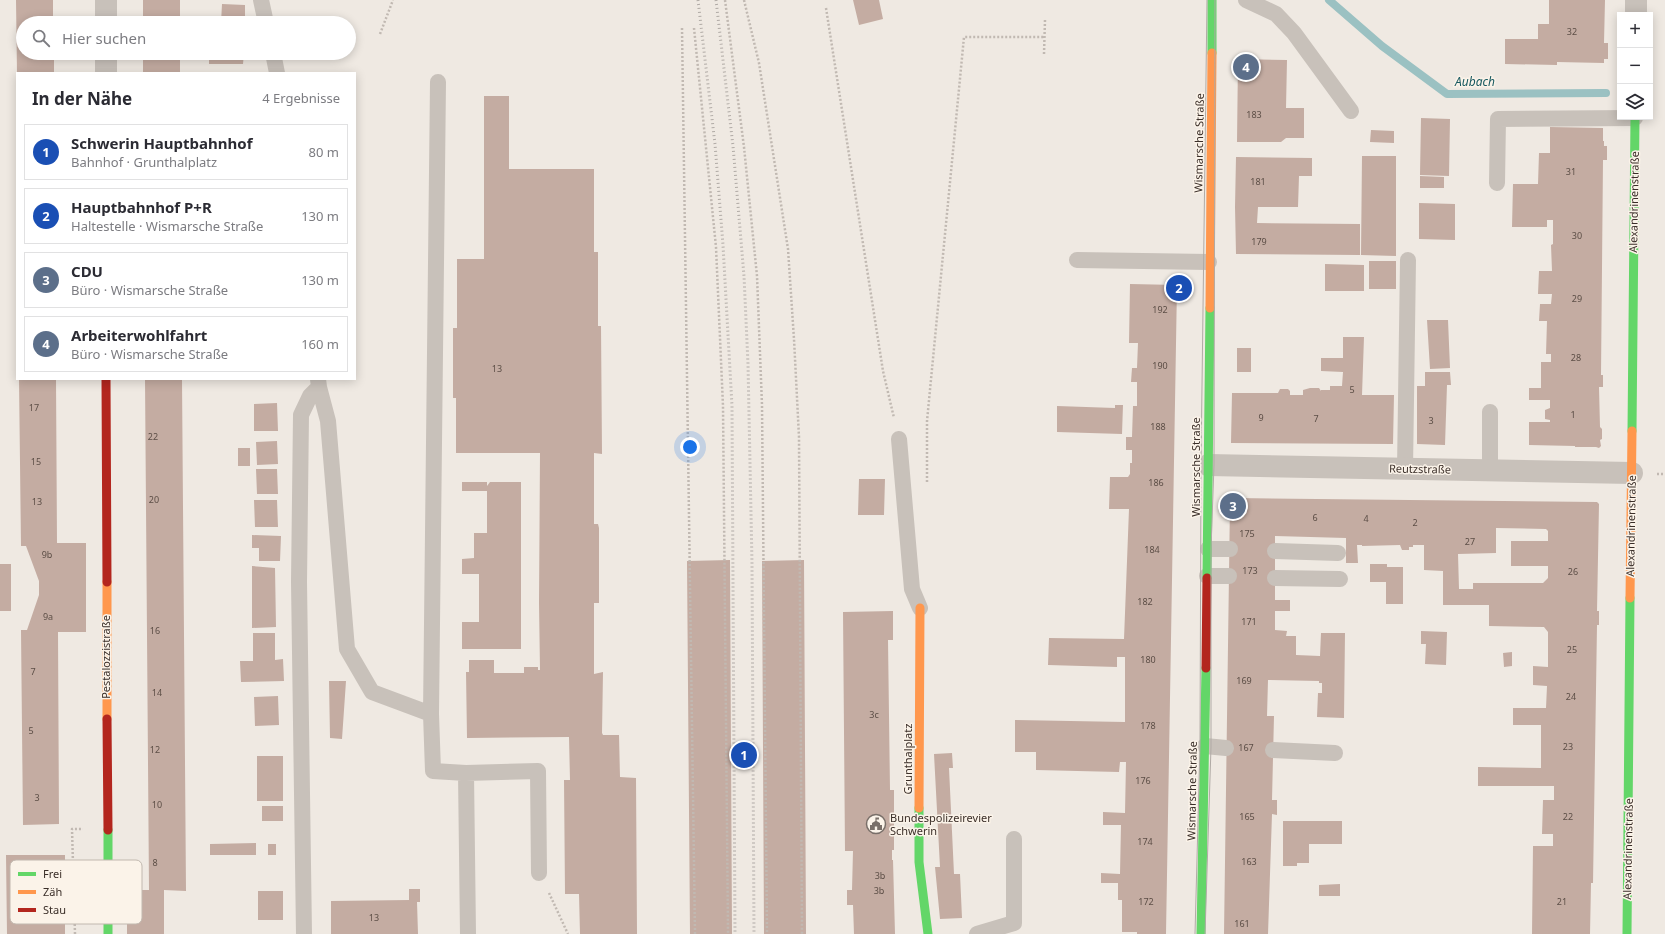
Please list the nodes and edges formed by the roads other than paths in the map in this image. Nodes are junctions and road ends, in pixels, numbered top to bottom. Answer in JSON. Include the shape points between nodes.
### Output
{"nodes":[{"id":1,"x":106,"y":0,"type":"edge"},
{"id":2,"x":261,"y":0,"type":"edge"},
{"id":3,"x":1212,"y":0,"type":"edge"},
{"id":4,"x":1246,"y":0,"type":"edge"},
{"id":5,"x":1636,"y":0,"type":"edge"},
{"id":6,"x":1636,"y":12,"type":"edge"},
{"id":7,"x":106,"y":16,"type":"edge"},
{"id":8,"x":264,"y":16,"type":"edge"},
{"id":9,"x":106,"y":60,"type":"edge"},
{"id":10,"x":274,"y":60,"type":"edge"},
{"id":11,"x":106,"y":72,"type":"edge"},
{"id":12,"x":277,"y":72,"type":"edge"},
{"id":13,"x":438,"y":82,"type":"dead end"},
{"id":14,"x":1351,"y":111,"type":"dead end"},
{"id":15,"x":1617,"y":118,"type":"edge"},
{"id":16,"x":1635,"y":120,"type":"edge"},
{"id":17,"x":1497,"y":184,"type":"dead end"},
{"id":18,"x":1077,"y":260,"type":"dead end"},
{"id":19,"x":1408,"y":260,"type":"dead end"},
{"id":20,"x":1209,"y":262,"type":"junction"},
{"id":21,"x":106,"y":380,"type":"edge"},
{"id":22,"x":318,"y":383,"type":"edge"},
{"id":23,"x":1490,"y":412,"type":"dead end"},
{"id":24,"x":898,"y":439,"type":"road end"},
{"id":25,"x":1208,"y":465,"type":"junction"},
{"id":26,"x":1405,"y":469,"type":"junction"},
{"id":27,"x":1490,"y":470,"type":"junction"},
{"id":28,"x":1632,"y":473,"type":"junction"},
{"id":29,"x":1208,"y":549,"type":"junction"},
{"id":30,"x":1230,"y":549,"type":"dead end"},
{"id":31,"x":1275,"y":551,"type":"dead end"},
{"id":32,"x":1338,"y":553,"type":"dead end"},
{"id":33,"x":1207,"y":576,"type":"junction"},
{"id":34,"x":1230,"y":576,"type":"dead end"},
{"id":35,"x":1275,"y":578,"type":"dead end"},
{"id":36,"x":1340,"y":579,"type":"dead end"},
{"id":37,"x":920,"y":608,"type":"joint"},
{"id":38,"x":430,"y":714,"type":"junction"},
{"id":39,"x":1205,"y":746,"type":"junction"},
{"id":40,"x":1226,"y":748,"type":"dead end"},
{"id":41,"x":1273,"y":750,"type":"dead end"},
{"id":42,"x":1335,"y":753,"type":"dead end"},
{"id":43,"x":466,"y":773,"type":"junction"},
{"id":44,"x":1014,"y":838,"type":"dead end"},
{"id":45,"x":107,"y":860,"type":"edge"},
{"id":46,"x":539,"y":873,"type":"road end"},
{"id":47,"x":108,"y":924,"type":"edge"},
{"id":48,"x":108,"y":934,"type":"edge"},
{"id":49,"x":304,"y":934,"type":"edge"},
{"id":50,"x":468,"y":934,"type":"edge"},
{"id":51,"x":928,"y":934,"type":"edge"},
{"id":52,"x":977,"y":934,"type":"edge"},
{"id":53,"x":1201,"y":934,"type":"edge"},
{"id":54,"x":1627,"y":934,"type":"edge"}],
"edges":[{"from":1,"to":7,"type":"street"},
{"from":2,"to":8,"type":"lane"},
{"from":3,"to":20,"type":"street","name":"Wismarsche Straße"},
{"from":4,"to":14,"type":"lane","via":[[1276,14],[1294,33]]},
{"from":5,"to":6,"type":"street"},
{"from":9,"to":11,"type":"street"},
{"from":10,"to":12,"type":"lane"},
{"from":13,"to":38,"type":"lane"},
{"from":15,"to":17,"type":"lane","via":[[1498,119]]},
{"from":16,"to":28,"type":"street","name":"Alexandrinenstraße"},
{"from":18,"to":20,"type":"lane"},
{"from":19,"to":26,"type":"lane"},
{"from":20,"to":25,"type":"street","name":"Wismarsche Straße"},
{"from":21,"to":45,"type":"street","name":"Pestalozzistraße"},
{"from":22,"to":38,"type":"lane","via":[[328,421],[347,649],[372,692]]},
{"from":22,"to":49,"type":"lane","via":[[301,414],[299,582]]},
{"from":23,"to":27,"type":"lane"},
{"from":24,"to":37,"type":"lane","via":[[912,589]]},
{"from":25,"to":26,"type":"street","name":"Reutzstraße"},
{"from":25,"to":29,"type":"street","name":"Wismarsche Straße"},
{"from":26,"to":27,"type":"street","name":"Reutzstraße"},
{"from":27,"to":28,"type":"street","name":"Reutzstraße"},
{"from":28,"to":54,"type":"street","name":"Alexandrinenstraße"},
{"from":29,"to":30,"type":"lane"},
{"from":29,"to":33,"type":"street","name":"Wismarsche Straße"},
{"from":31,"to":32,"type":"lane"},
{"from":33,"to":34,"type":"lane"},
{"from":33,"to":39,"type":"street","name":"Wismarsche Straße"},
{"from":35,"to":36,"type":"lane"},
{"from":37,"to":51,"type":"street","name":"Grunthalplatz","via":[[919,862]]},
{"from":38,"to":43,"type":"lane","via":[[433,771]]},
{"from":39,"to":40,"type":"lane"},
{"from":39,"to":53,"type":"street","name":"Wismarsche Straße"},
{"from":41,"to":42,"type":"lane"},
{"from":43,"to":46,"type":"lane","via":[[538,771]]},
{"from":43,"to":50,"type":"lane"},
{"from":44,"to":52,"type":"lane","via":[[1014,923]]},
{"from":47,"to":48,"type":"street","name":"Pestalozzistraße"}]}
